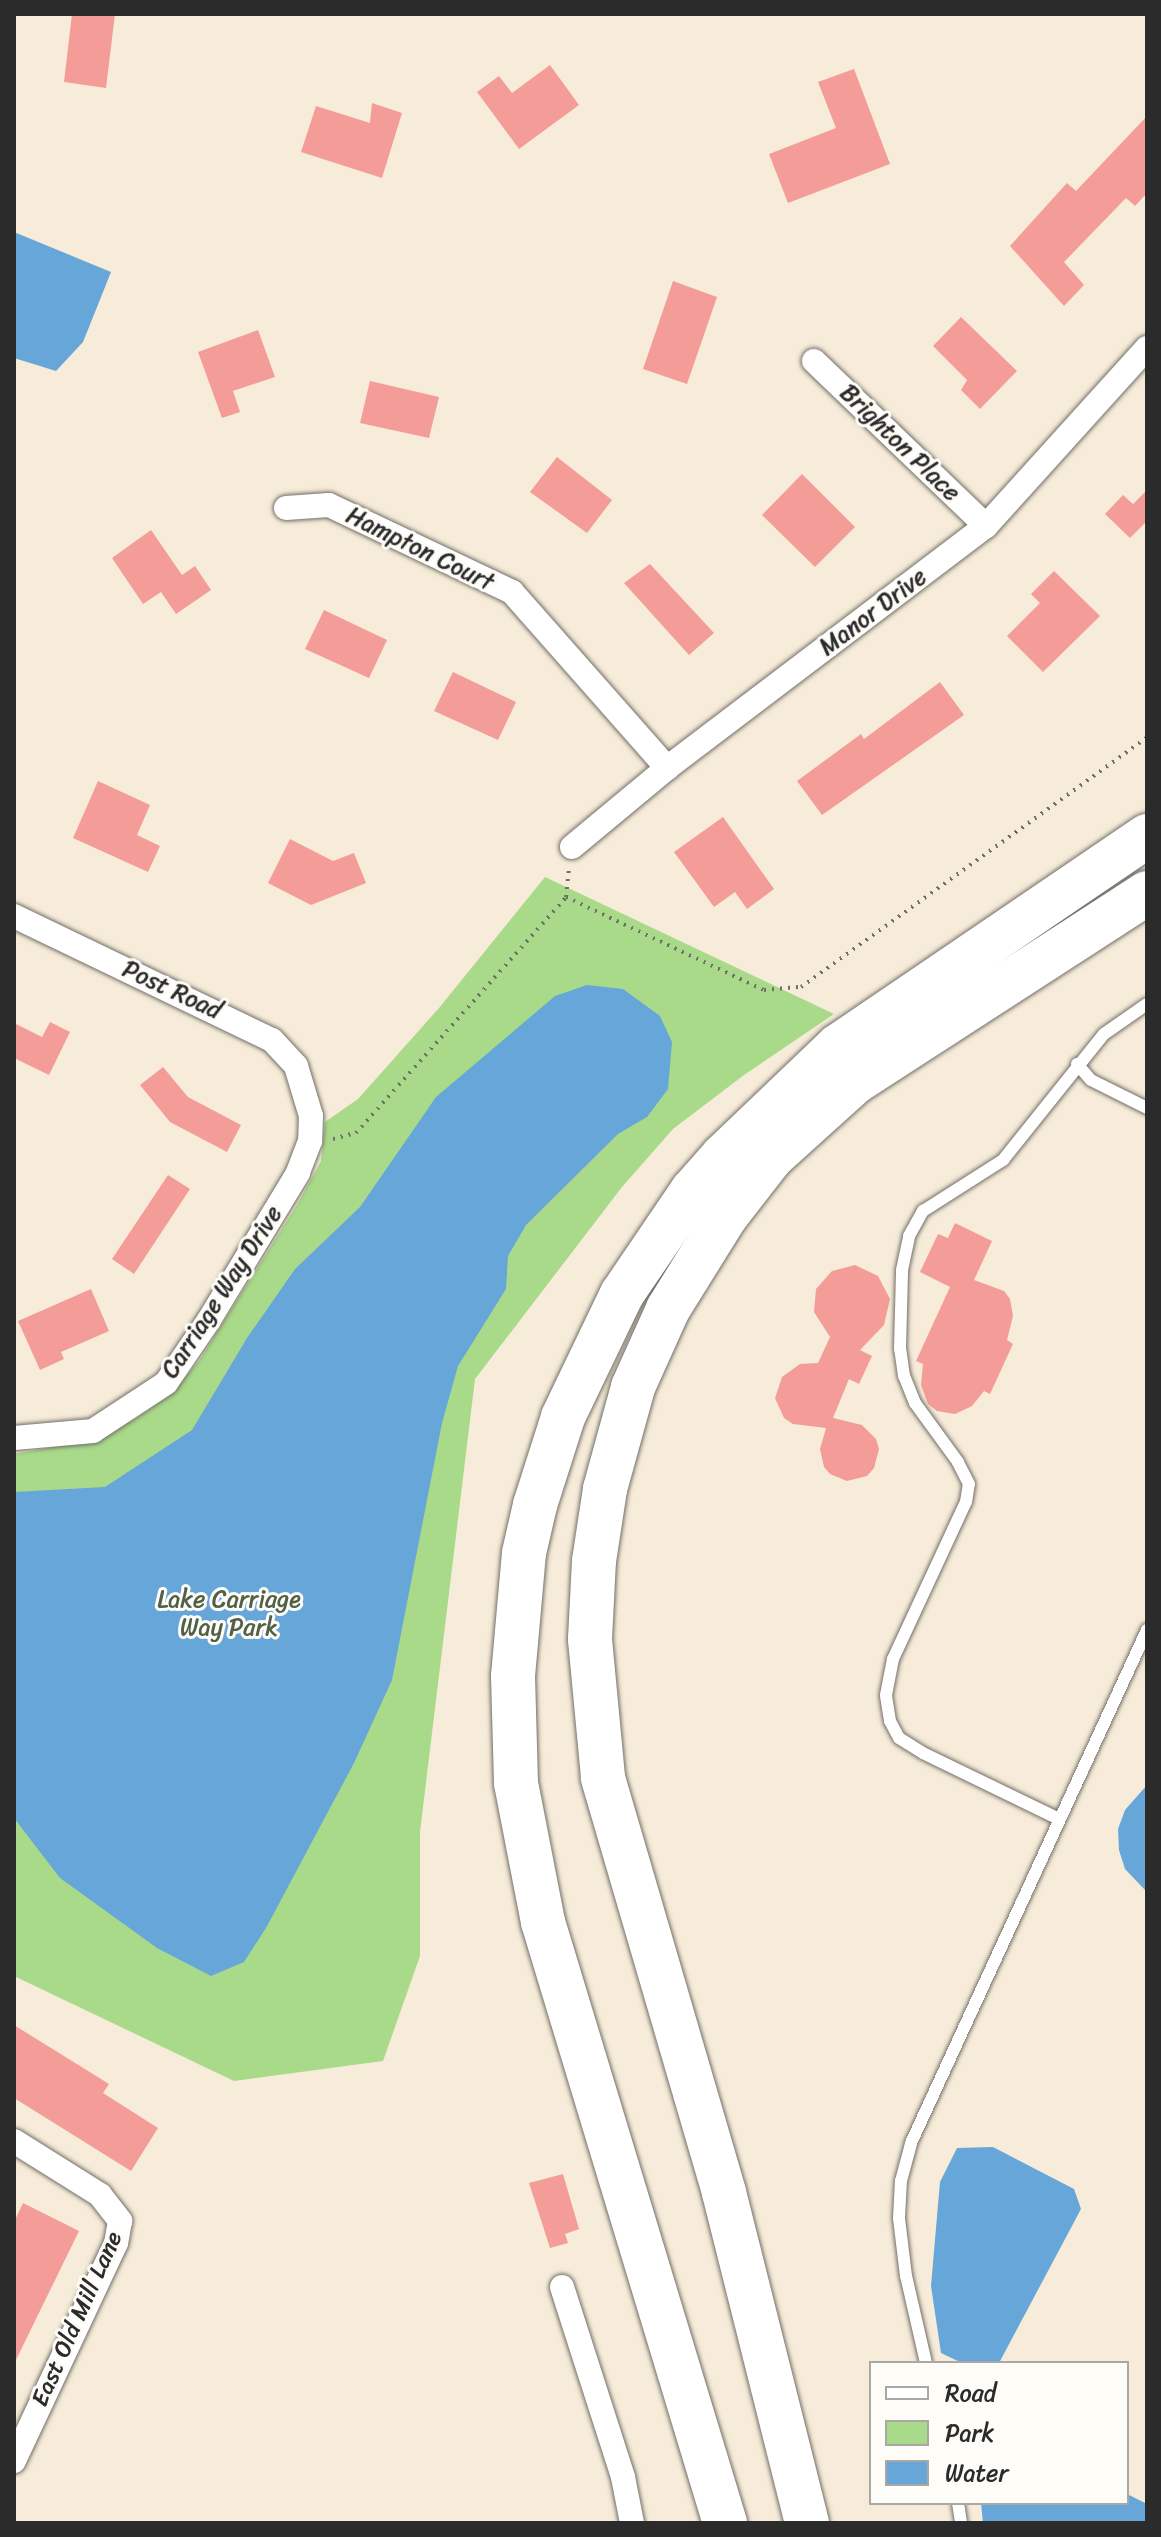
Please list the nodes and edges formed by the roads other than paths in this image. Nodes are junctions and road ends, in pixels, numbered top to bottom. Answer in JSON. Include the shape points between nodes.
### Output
{"nodes":[{"id":1,"x":1147,"y":348,"type":"edge"},
{"id":2,"x":814,"y":361,"type":"dead end"},
{"id":3,"x":286,"y":508,"type":"dead end"},
{"id":4,"x":986,"y":526,"type":"junction"},
{"id":5,"x":667,"y":768,"type":"junction"},
{"id":6,"x":1147,"y":836,"type":"edge"},
{"id":7,"x":572,"y":847,"type":"road end"},
{"id":8,"x":1147,"y":893,"type":"edge"},
{"id":9,"x":14,"y":916,"type":"edge"},
{"id":10,"x":1147,"y":1004,"type":"edge"},
{"id":11,"x":1077,"y":1064,"type":"junction"},
{"id":12,"x":306,"y":1092,"type":"joint"},
{"id":13,"x":1147,"y":1108,"type":"edge"},
{"id":14,"x":14,"y":1438,"type":"edge"},
{"id":15,"x":1147,"y":1630,"type":"edge"},
{"id":16,"x":1059,"y":1819,"type":"junction"},
{"id":17,"x":14,"y":2141,"type":"edge"},
{"id":18,"x":562,"y":2287,"type":"dead end"},
{"id":19,"x":926,"y":2361,"type":"edge"},
{"id":20,"x":14,"y":2461,"type":"edge"},
{"id":21,"x":632,"y":2523,"type":"edge"},
{"id":22,"x":725,"y":2523,"type":"edge"},
{"id":23,"x":807,"y":2523,"type":"edge"}],
"edges":[{"from":1,"to":4,"type":"street","name":"Manor Drive"},
{"from":2,"to":4,"type":"street","name":"Brighton Place"},
{"from":3,"to":5,"type":"street","name":"Hampton Court","via":[[329,505],[512,592]]},
{"from":4,"to":5,"type":"street","name":"Manor Drive"},
{"from":5,"to":7,"type":"street","name":"Manor Drive"},
{"from":6,"to":22,"type":"highway","via":[[838,1046],[723,1156],[674,1215],[622,1294],[563,1417],[535,1505],[524,1553],[513,1676],[516,1783],[543,1922]]},
{"from":8,"to":23,"type":"highway","via":[[855,1082],[772,1157],[726,1216],[668,1309],[633,1387],[605,1489],[590,1639],[603,1777],[724,2192]]},
{"from":9,"to":12,"type":"street","name":"Post Road","via":[[272,1040],[296,1066]]},
{"from":10,"to":11,"type":"lane","via":[[1104,1034]]},
{"from":11,"to":13,"type":"lane","via":[[1091,1080]]},
{"from":11,"to":16,"type":"lane","via":[[1003,1160],[923,1211],[909,1236],[901,1302],[904,1376],[915,1403],[969,1484],[966,1502],[893,1659],[886,1695],[899,1738]]},
{"from":12,"to":14,"type":"street","name":"Carriage Way Drive","via":[[310,1141],[298,1173],[166,1383],[93,1431]]},
{"from":15,"to":16,"type":"lane"},
{"from":16,"to":19,"type":"lane","via":[[911,2143],[901,2181],[906,2276]]},
{"from":17,"to":20,"type":"street","name":"East Old Mill Lane","via":[[100,2195],[120,2221],[116,2243]]},
{"from":18,"to":21,"type":"street","via":[[623,2477]]}]}
